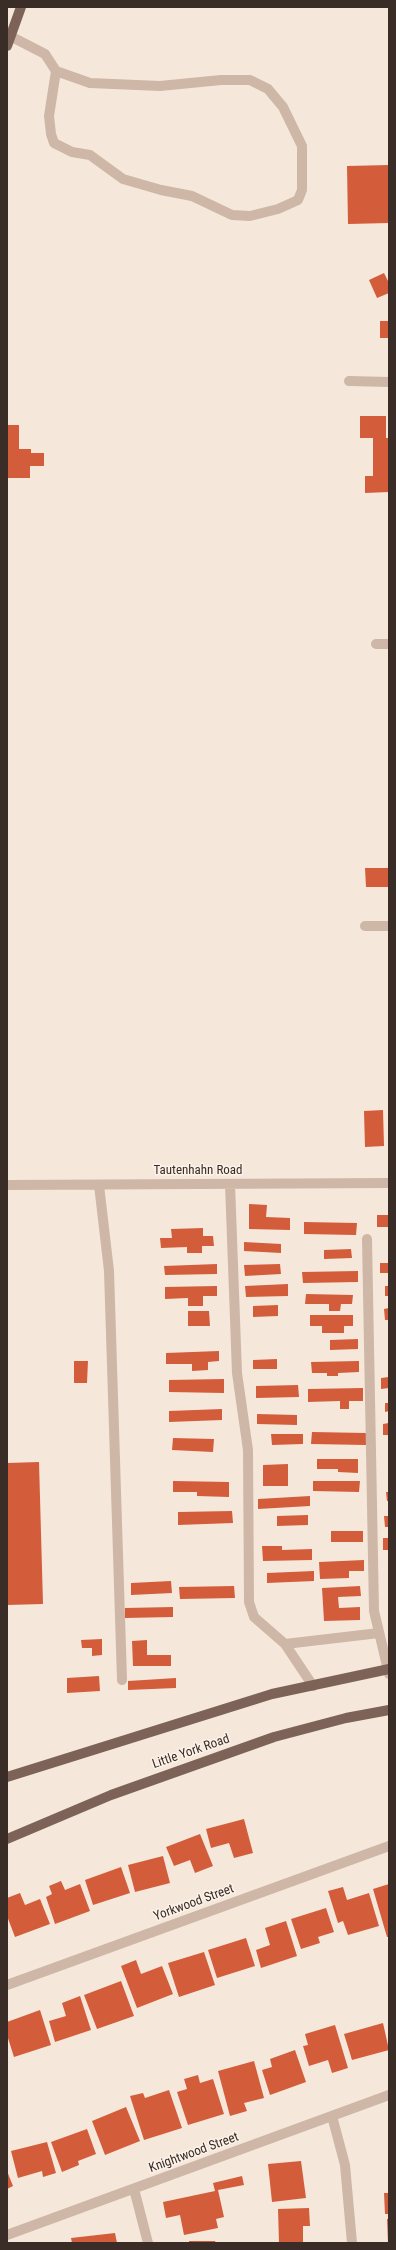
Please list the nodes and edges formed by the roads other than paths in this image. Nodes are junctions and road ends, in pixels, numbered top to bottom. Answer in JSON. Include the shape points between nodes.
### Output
{"nodes":[{"id":1,"x":21,"y":7,"type":"edge"},
{"id":2,"x":10,"y":36,"type":"junction"},
{"id":3,"x":7,"y":46,"type":"edge"},
{"id":4,"x":56,"y":71,"type":"junction"},
{"id":5,"x":349,"y":381,"type":"dead end"},
{"id":6,"x":389,"y":382,"type":"edge"},
{"id":7,"x":376,"y":644,"type":"dead end"},
{"id":8,"x":389,"y":644,"type":"edge"},
{"id":9,"x":365,"y":926,"type":"dead end"},
{"id":10,"x":389,"y":926,"type":"edge"},
{"id":11,"x":389,"y":1183,"type":"edge"},
{"id":12,"x":230,"y":1184,"type":"junction"},
{"id":13,"x":7,"y":1185,"type":"edge"},
{"id":14,"x":99,"y":1185,"type":"junction"},
{"id":15,"x":368,"y":1239,"type":"dead end"},
{"id":16,"x":379,"y":1633,"type":"junction"},
{"id":17,"x":285,"y":1644,"type":"junction"},
{"id":18,"x":388,"y":1671,"type":"edge"},
{"id":19,"x":122,"y":1680,"type":"dead end"},
{"id":20,"x":313,"y":1686,"type":"junction"},
{"id":21,"x":389,"y":1710,"type":"edge"},
{"id":22,"x":7,"y":1777,"type":"edge"},
{"id":23,"x":7,"y":1839,"type":"edge"},
{"id":24,"x":389,"y":1846,"type":"edge"},
{"id":25,"x":7,"y":1985,"type":"edge"},
{"id":26,"x":389,"y":2095,"type":"edge"},
{"id":27,"x":332,"y":2116,"type":"junction"},
{"id":28,"x":134,"y":2189,"type":"junction"},
{"id":29,"x":7,"y":2235,"type":"edge"},
{"id":30,"x":148,"y":2243,"type":"edge"},
{"id":31,"x":352,"y":2243,"type":"edge"}],
"edges":[{"from":1,"to":2,"type":"main road"},
{"from":2,"to":3,"type":"main road"},
{"from":2,"to":4,"type":"street","via":[[45,54]]},
{"from":4,"to":4,"type":"street","via":[[90,83],[160,86],[250,80],[268,88],[282,107],[302,146],[302,190],[298,200],[278,209],[250,216],[232,215],[192,196],[123,179],[90,155],[72,152],[54,143],[50,116]]},
{"from":5,"to":6,"type":"street"},
{"from":7,"to":8,"type":"street"},
{"from":9,"to":10,"type":"street"},
{"from":11,"to":12,"type":"street","name":"Tautenhahn Road"},
{"from":12,"to":14,"type":"street","name":"Tautenhahn Road"},
{"from":12,"to":17,"type":"street","via":[[237,1373],[248,1450],[249,1602],[254,1617]]},
{"from":13,"to":14,"type":"street","name":"Tautenhahn Road"},
{"from":14,"to":19,"type":"street","via":[[109,1271]]},
{"from":15,"to":16,"type":"street","via":[[374,1611]]},
{"from":16,"to":17,"type":"street"},
{"from":16,"to":18,"type":"street"},
{"from":17,"to":20,"type":"street"},
{"from":18,"to":20,"type":"main road"},
{"from":20,"to":22,"type":"main road","via":[[272,1694]]},
{"from":21,"to":23,"type":"main road","name":"Little York Road","via":[[346,1718],[274,1737],[111,1795]]},
{"from":24,"to":25,"type":"street","name":"Yorkwood Street"},
{"from":26,"to":27,"type":"street","name":"Knightwood Street"},
{"from":27,"to":28,"type":"street","name":"Knightwood Street"},
{"from":27,"to":31,"type":"street","via":[[345,2165]]},
{"from":28,"to":29,"type":"street","name":"Knightwood Street"},
{"from":28,"to":30,"type":"street"}]}
